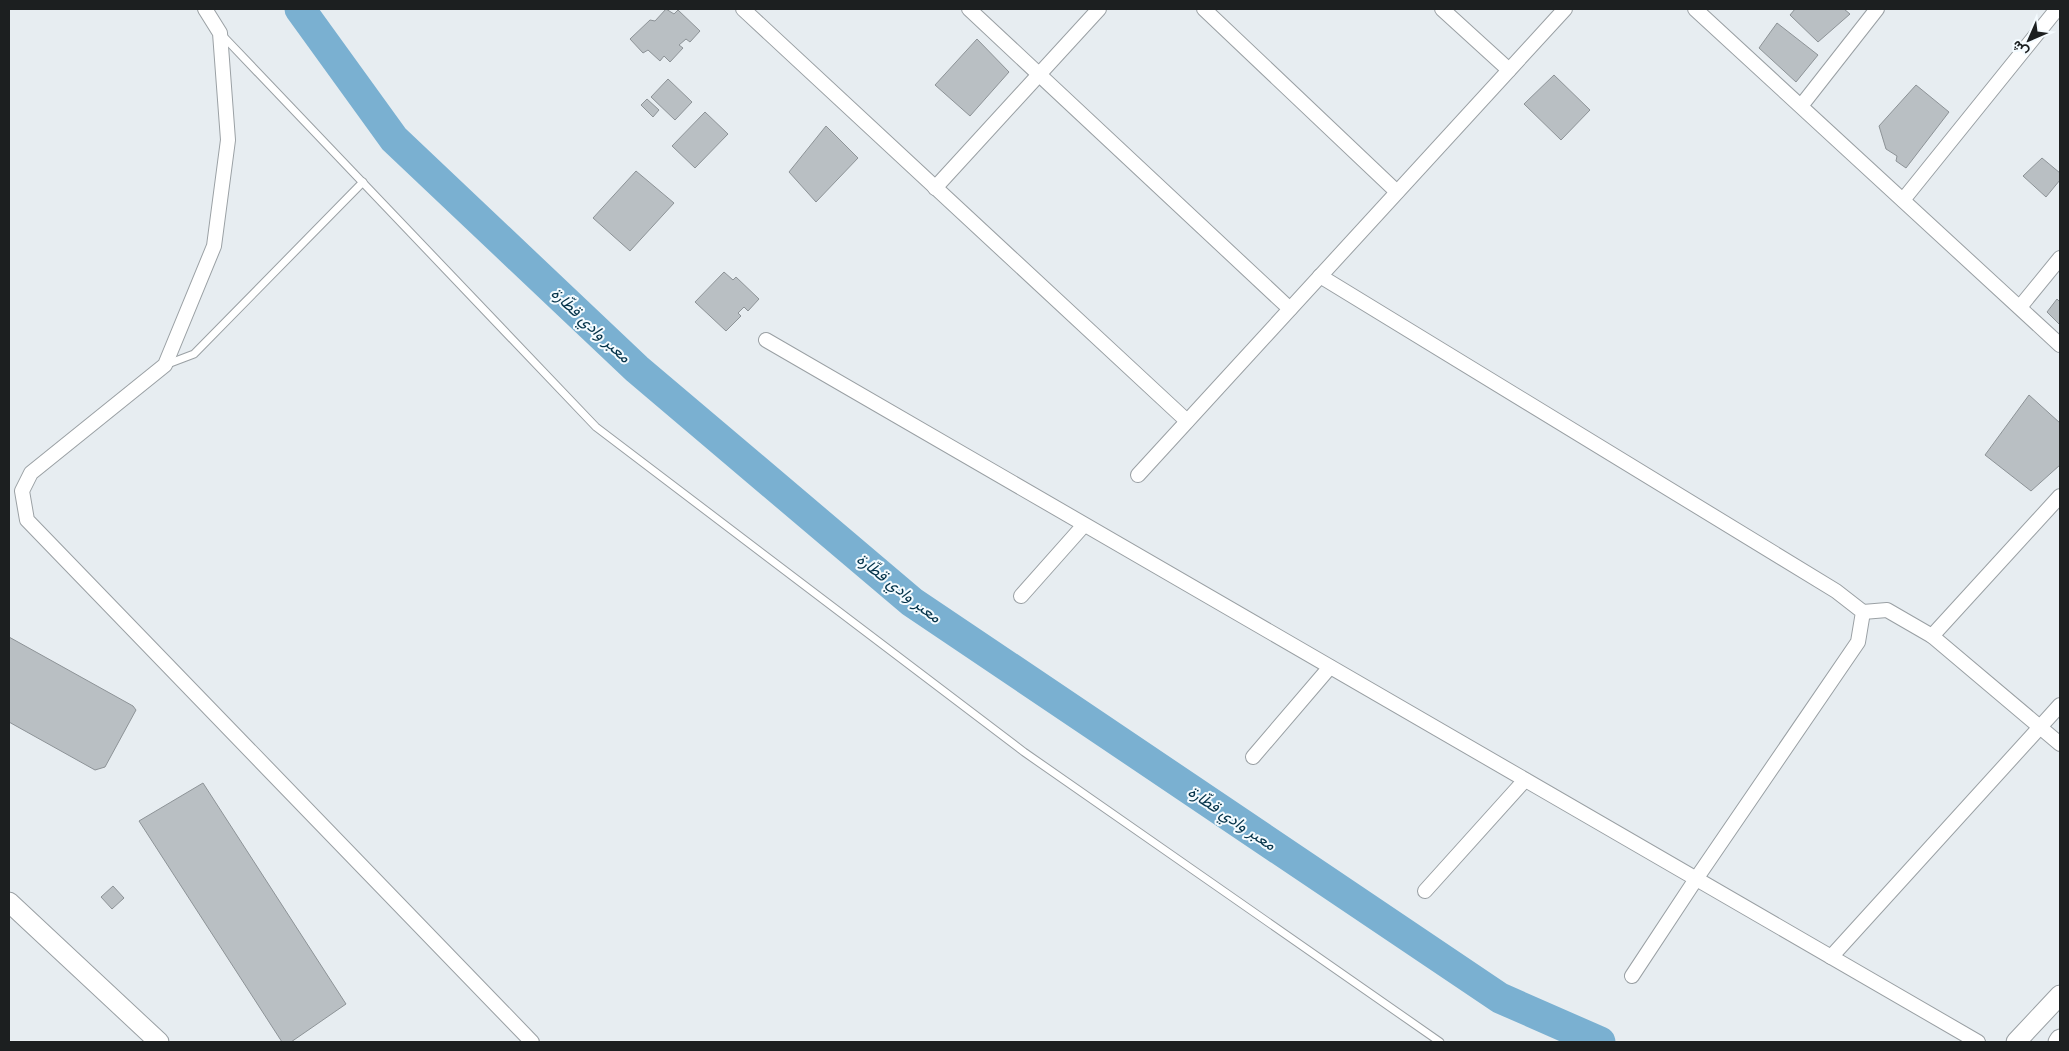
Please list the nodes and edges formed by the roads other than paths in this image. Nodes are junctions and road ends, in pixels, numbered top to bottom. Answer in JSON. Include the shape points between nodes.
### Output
{"nodes":[{"id":1,"x":204,"y":9,"type":"edge"},
{"id":2,"x":743,"y":9,"type":"edge"},
{"id":3,"x":969,"y":9,"type":"edge"},
{"id":4,"x":1099,"y":9,"type":"edge"},
{"id":5,"x":1204,"y":9,"type":"edge"},
{"id":6,"x":1442,"y":9,"type":"edge"},
{"id":7,"x":1565,"y":9,"type":"edge"},
{"id":8,"x":1695,"y":9,"type":"edge"},
{"id":9,"x":1877,"y":9,"type":"edge"},
{"id":10,"x":2057,"y":9,"type":"edge"},
{"id":11,"x":220,"y":32,"type":"junction"},
{"id":12,"x":1509,"y":70,"type":"junction"},
{"id":13,"x":1039,"y":74,"type":"junction"},
{"id":14,"x":1801,"y":106,"type":"junction"},
{"id":15,"x":363,"y":182,"type":"junction"},
{"id":16,"x":935,"y":188,"type":"junction"},
{"id":17,"x":1397,"y":192,"type":"junction"},
{"id":18,"x":1904,"y":200,"type":"junction"},
{"id":19,"x":2060,"y":258,"type":"edge"},
{"id":20,"x":1320,"y":276,"type":"junction"},
{"id":21,"x":2020,"y":307,"type":"junction"},
{"id":22,"x":1290,"y":309,"type":"junction"},
{"id":23,"x":766,"y":340,"type":"dead end"},
{"id":24,"x":2060,"y":345,"type":"edge"},
{"id":25,"x":165,"y":365,"type":"junction"},
{"id":26,"x":1187,"y":421,"type":"junction"},
{"id":27,"x":1138,"y":475,"type":"dead end"},
{"id":28,"x":2060,"y":496,"type":"edge"},
{"id":29,"x":1084,"y":525,"type":"junction"},
{"id":30,"x":1021,"y":596,"type":"dead end"},
{"id":31,"x":1863,"y":612,"type":"junction"},
{"id":32,"x":1932,"y":636,"type":"junction"},
{"id":33,"x":1330,"y":667,"type":"junction"},
{"id":34,"x":2060,"y":705,"type":"edge"},
{"id":35,"x":2040,"y":727,"type":"junction"},
{"id":36,"x":2060,"y":744,"type":"edge"},
{"id":37,"x":1253,"y":757,"type":"dead end"},
{"id":38,"x":1525,"y":780,"type":"junction"},
{"id":39,"x":1696,"y":879,"type":"junction"},
{"id":40,"x":1425,"y":891,"type":"dead end"},
{"id":41,"x":9,"y":902,"type":"edge"},
{"id":42,"x":1830,"y":957,"type":"junction"},
{"id":43,"x":1632,"y":976,"type":"dead end"},
{"id":44,"x":2060,"y":995,"type":"edge"},
{"id":45,"x":2060,"y":1039,"type":"edge"},
{"id":46,"x":159,"y":1042,"type":"edge"},
{"id":47,"x":532,"y":1042,"type":"edge"},
{"id":48,"x":1440,"y":1042,"type":"edge"},
{"id":49,"x":1978,"y":1042,"type":"edge"},
{"id":50,"x":2016,"y":1042,"type":"edge"},
{"id":51,"x":2058,"y":1042,"type":"edge"}],
"edges":[{"from":1,"to":11,"type":"street"},
{"from":2,"to":16,"type":"street"},
{"from":3,"to":13,"type":"street"},
{"from":4,"to":13,"type":"street"},
{"from":5,"to":17,"type":"street"},
{"from":6,"to":12,"type":"street"},
{"from":7,"to":12,"type":"street"},
{"from":8,"to":14,"type":"street"},
{"from":9,"to":14,"type":"street"},
{"from":10,"to":18,"type":"street"},
{"from":11,"to":15,"type":"lane"},
{"from":11,"to":25,"type":"street","via":[[228,140],[214,246]]},
{"from":12,"to":17,"type":"street"},
{"from":13,"to":16,"type":"street"},
{"from":13,"to":22,"type":"street"},
{"from":14,"to":18,"type":"street"},
{"from":15,"to":25,"type":"lane","via":[[194,354]]},
{"from":15,"to":48,"type":"lane","via":[[596,427],[1024,752]]},
{"from":16,"to":26,"type":"street"},
{"from":17,"to":20,"type":"street"},
{"from":18,"to":21,"type":"street"},
{"from":19,"to":21,"type":"street"},
{"from":20,"to":22,"type":"street"},
{"from":20,"to":31,"type":"street","via":[[1836,591]]},
{"from":21,"to":24,"type":"street"},
{"from":22,"to":26,"type":"street"},
{"from":23,"to":29,"type":"street"},
{"from":25,"to":47,"type":"street","via":[[31,473],[22,491],[27,520]]},
{"from":26,"to":27,"type":"street"},
{"from":28,"to":32,"type":"street"},
{"from":29,"to":30,"type":"street"},
{"from":29,"to":33,"type":"street"},
{"from":31,"to":32,"type":"street","via":[[1887,610]]},
{"from":31,"to":39,"type":"street","via":[[1858,642]]},
{"from":32,"to":35,"type":"street"},
{"from":33,"to":37,"type":"street"},
{"from":33,"to":38,"type":"street"},
{"from":34,"to":35,"type":"street"},
{"from":35,"to":36,"type":"street"},
{"from":35,"to":42,"type":"street"},
{"from":38,"to":39,"type":"street"},
{"from":38,"to":40,"type":"street"},
{"from":39,"to":42,"type":"street"},
{"from":39,"to":43,"type":"street"},
{"from":41,"to":46,"type":"street"},
{"from":42,"to":49,"type":"street"},
{"from":44,"to":50,"type":"street"},
{"from":45,"to":51,"type":"street"}]}
